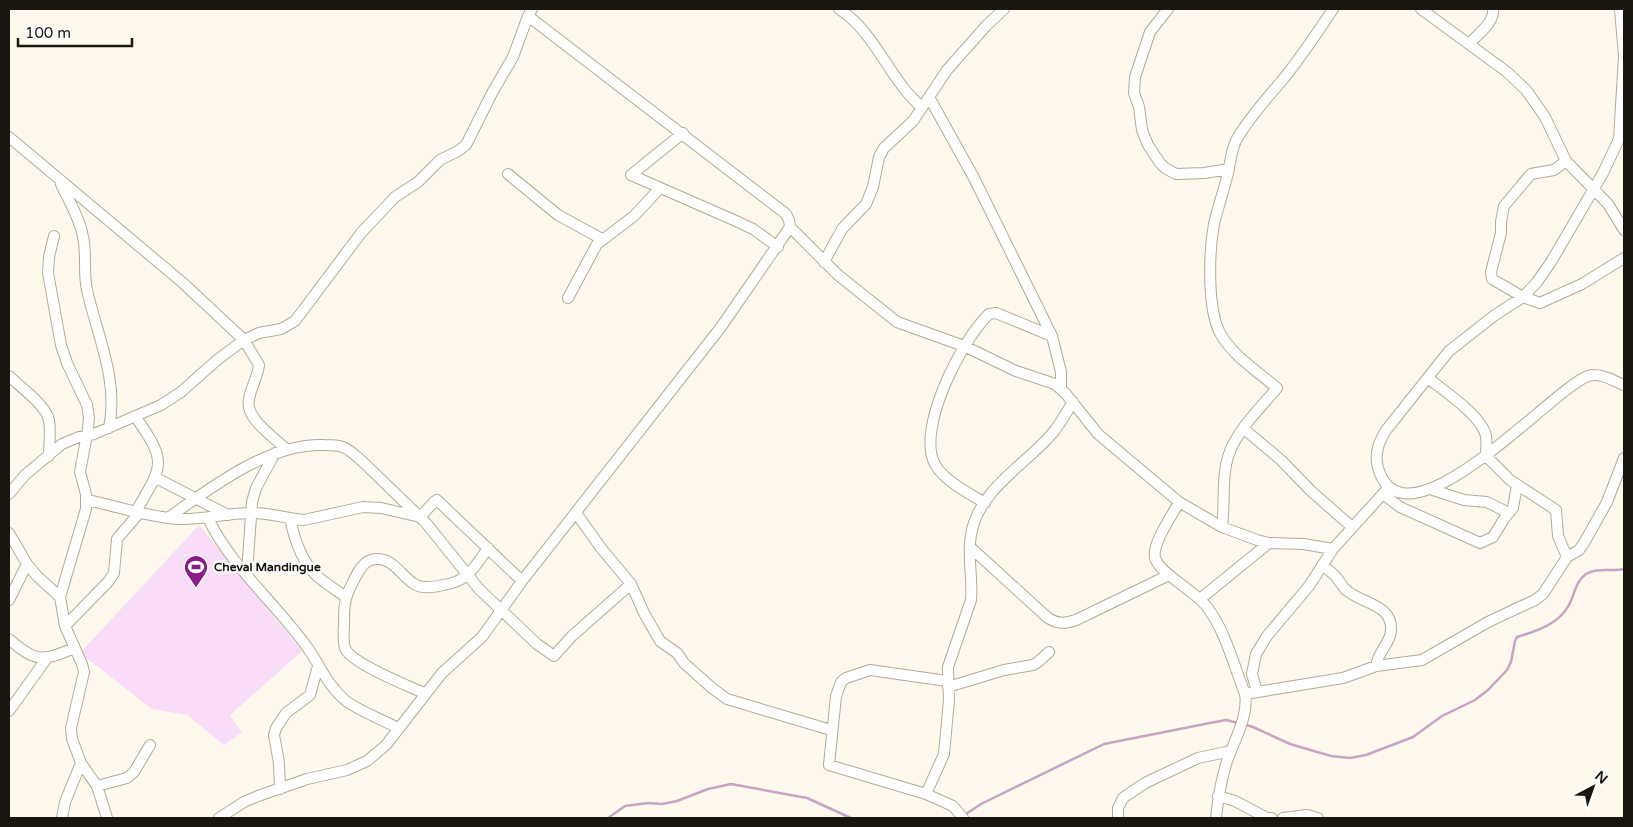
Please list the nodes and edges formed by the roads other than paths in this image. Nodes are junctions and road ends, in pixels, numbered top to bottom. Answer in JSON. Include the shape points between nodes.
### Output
{"nodes":[{"id":1,"x":839,"y":9,"type":"edge"},
{"id":2,"x":1004,"y":9,"type":"edge"},
{"id":3,"x":1168,"y":9,"type":"edge"},
{"id":4,"x":1333,"y":9,"type":"edge"},
{"id":5,"x":1421,"y":9,"type":"edge"},
{"id":6,"x":1493,"y":9,"type":"edge"},
{"id":7,"x":1620,"y":9,"type":"edge"},
{"id":8,"x":530,"y":12,"type":"edge"},
{"id":9,"x":1470,"y":43,"type":"junction"},
{"id":10,"x":929,"y":97,"type":"junction"},
{"id":11,"x":922,"y":108,"type":"junction"},
{"id":12,"x":683,"y":133,"type":"junction"},
{"id":13,"x":9,"y":136,"type":"edge"},
{"id":14,"x":1622,"y":141,"type":"edge"},
{"id":15,"x":1566,"y":161,"type":"junction"},
{"id":16,"x":1229,"y":169,"type":"junction"},
{"id":17,"x":508,"y":174,"type":"dead end"},
{"id":18,"x":60,"y":181,"type":"junction"},
{"id":19,"x":660,"y":188,"type":"junction"},
{"id":20,"x":1594,"y":190,"type":"junction"},
{"id":21,"x":790,"y":228,"type":"junction"},
{"id":22,"x":1624,"y":230,"type":"edge"},
{"id":23,"x":54,"y":236,"type":"dead end"},
{"id":24,"x":602,"y":239,"type":"junction"},
{"id":25,"x":778,"y":247,"type":"junction"},
{"id":26,"x":1624,"y":258,"type":"edge"},
{"id":27,"x":824,"y":262,"type":"junction"},
{"id":28,"x":1523,"y":297,"type":"junction"},
{"id":29,"x":568,"y":298,"type":"dead end"},
{"id":30,"x":1052,"y":336,"type":"junction"},
{"id":31,"x":244,"y":340,"type":"junction"},
{"id":32,"x":964,"y":346,"type":"junction"},
{"id":33,"x":9,"y":376,"type":"edge"},
{"id":34,"x":1428,"y":378,"type":"junction"},
{"id":35,"x":1624,"y":385,"type":"edge"},
{"id":36,"x":1061,"y":389,"type":"junction"},
{"id":37,"x":1073,"y":402,"type":"junction"},
{"id":38,"x":135,"y":416,"type":"junction"},
{"id":39,"x":109,"y":428,"type":"junction"},
{"id":40,"x":1244,"y":429,"type":"junction"},
{"id":41,"x":87,"y":435,"type":"junction"},
{"id":42,"x":287,"y":450,"type":"junction"},
{"id":43,"x":275,"y":453,"type":"junction"},
{"id":44,"x":49,"y":456,"type":"junction"},
{"id":45,"x":1486,"y":456,"type":"junction"},
{"id":46,"x":1624,"y":458,"type":"edge"},
{"id":47,"x":156,"y":478,"type":"junction"},
{"id":48,"x":1517,"y":485,"type":"junction"},
{"id":49,"x":1430,"y":489,"type":"junction"},
{"id":50,"x":1386,"y":491,"type":"junction"},
{"id":51,"x":9,"y":494,"type":"edge"},
{"id":52,"x":196,"y":498,"type":"junction"},
{"id":53,"x":87,"y":500,"type":"junction"},
{"id":54,"x":1179,"y":502,"type":"junction"},
{"id":55,"x":985,"y":503,"type":"junction"},
{"id":56,"x":138,"y":511,"type":"junction"},
{"id":57,"x":251,"y":513,"type":"junction"},
{"id":58,"x":576,"y":513,"type":"junction"},
{"id":59,"x":1509,"y":513,"type":"junction"},
{"id":60,"x":229,"y":515,"type":"junction"},
{"id":61,"x":420,"y":517,"type":"junction"},
{"id":62,"x":168,"y":518,"type":"junction"},
{"id":63,"x":208,"y":518,"type":"junction"},
{"id":64,"x":290,"y":518,"type":"junction"},
{"id":65,"x":1222,"y":527,"type":"junction"},
{"id":66,"x":1352,"y":527,"type":"junction"},
{"id":67,"x":9,"y":533,"type":"edge"},
{"id":68,"x":1269,"y":543,"type":"junction"},
{"id":69,"x":970,"y":547,"type":"junction"},
{"id":70,"x":488,"y":548,"type":"junction"},
{"id":71,"x":1333,"y":549,"type":"junction"},
{"id":72,"x":1567,"y":557,"type":"junction"},
{"id":73,"x":27,"y":564,"type":"junction"},
{"id":74,"x":1322,"y":565,"type":"junction"},
{"id":75,"x":247,"y":574,"type":"junction"},
{"id":76,"x":467,"y":575,"type":"junction"},
{"id":77,"x":1169,"y":575,"type":"junction"},
{"id":78,"x":522,"y":580,"type":"junction"},
{"id":79,"x":631,"y":584,"type":"junction"},
{"id":80,"x":60,"y":597,"type":"junction"},
{"id":81,"x":346,"y":597,"type":"junction"},
{"id":82,"x":1200,"y":599,"type":"junction"},
{"id":83,"x":9,"y":600,"type":"edge"},
{"id":84,"x":502,"y":609,"type":"junction"},
{"id":85,"x":65,"y":626,"type":"junction"},
{"id":86,"x":9,"y":639,"type":"edge"},
{"id":87,"x":74,"y":648,"type":"junction"},
{"id":88,"x":1049,"y":652,"type":"dead end"},
{"id":89,"x":47,"y":658,"type":"junction"},
{"id":90,"x":318,"y":666,"type":"junction"},
{"id":91,"x":1376,"y":666,"type":"junction"},
{"id":92,"x":948,"y":684,"type":"junction"},
{"id":93,"x":1257,"y":692,"type":"junction"},
{"id":94,"x":426,"y":694,"type":"junction"},
{"id":95,"x":1245,"y":694,"type":"junction"},
{"id":96,"x":9,"y":711,"type":"edge"},
{"id":97,"x":398,"y":728,"type":"junction"},
{"id":98,"x":831,"y":730,"type":"junction"},
{"id":99,"x":150,"y":745,"type":"dead end"},
{"id":100,"x":1231,"y":751,"type":"junction"},
{"id":101,"x":81,"y":763,"type":"junction"},
{"id":102,"x":97,"y":786,"type":"junction"},
{"id":103,"x":280,"y":789,"type":"junction"},
{"id":104,"x":926,"y":794,"type":"junction"},
{"id":105,"x":1218,"y":796,"type":"junction"},
{"id":106,"x":62,"y":818,"type":"edge"},
{"id":107,"x":107,"y":818,"type":"edge"},
{"id":108,"x":219,"y":818,"type":"edge"},
{"id":109,"x":963,"y":818,"type":"edge"},
{"id":110,"x":1118,"y":818,"type":"edge"},
{"id":111,"x":1216,"y":818,"type":"edge"},
{"id":112,"x":1272,"y":818,"type":"edge"},
{"id":113,"x":1283,"y":818,"type":"edge"},
{"id":114,"x":1318,"y":818,"type":"edge"}],
"edges":[{"from":1,"to":11,"type":"street","via":[[863,31],[906,92]]},
{"from":2,"to":10,"type":"street","via":[[947,70]]},
{"from":3,"to":16,"type":"street","via":[[1150,32],[1135,77],[1134,94],[1142,130],[1160,163],[1176,174]]},
{"from":4,"to":16,"type":"street","via":[[1307,48],[1238,136]]},
{"from":5,"to":9,"type":"street"},
{"from":6,"to":9,"type":"street","via":[[1491,20]]},
{"from":7,"to":14,"type":"street","via":[[1624,56]]},
{"from":8,"to":12,"type":"street"},
{"from":8,"to":31,"type":"street","via":[[513,58],[466,145],[440,160],[418,182],[395,197],[361,233],[295,321],[281,329]]},
{"from":9,"to":15,"type":"street","via":[[1507,72],[1532,98]]},
{"from":10,"to":11,"type":"street"},
{"from":10,"to":30,"type":"street","via":[[974,178]]},
{"from":11,"to":27,"type":"street","via":[[913,122],[884,148],[866,204],[842,229]]},
{"from":12,"to":19,"type":"street","via":[[631,175]]},
{"from":12,"to":21,"type":"street","via":[[786,214]]},
{"from":13,"to":18,"type":"street"},
{"from":14,"to":20,"type":"street"},
{"from":15,"to":20,"type":"street"},
{"from":15,"to":28,"type":"street","via":[[1554,170],[1530,174],[1504,206],[1491,277]]},
{"from":16,"to":40,"type":"street","via":[[1212,245],[1211,295],[1215,322],[1235,353],[1276,388]]},
{"from":17,"to":24,"type":"street","via":[[558,215]]},
{"from":18,"to":31,"type":"street","via":[[183,283]]},
{"from":18,"to":39,"type":"street","via":[[83,236],[86,287],[111,388]]},
{"from":19,"to":24,"type":"street","via":[[634,216]]},
{"from":19,"to":25,"type":"street","via":[[753,229]]},
{"from":20,"to":22,"type":"street","via":[[1608,204]]},
{"from":20,"to":28,"type":"street","via":[[1552,262]]},
{"from":21,"to":25,"type":"street"},
{"from":21,"to":27,"type":"street"},
{"from":23,"to":41,"type":"street","via":[[48,273],[61,345],[89,417]]},
{"from":24,"to":29,"type":"street"},
{"from":25,"to":58,"type":"street","via":[[721,327]]},
{"from":26,"to":28,"type":"street","via":[[1582,284],[1544,302]]},
{"from":27,"to":32,"type":"street","via":[[897,322]]},
{"from":28,"to":34,"type":"street","via":[[1449,351]]},
{"from":30,"to":32,"type":"street","via":[[992,313],[984,318]]},
{"from":30,"to":36,"type":"street","via":[[1061,372]]},
{"from":31,"to":38,"type":"street","via":[[170,400]]},
{"from":31,"to":42,"type":"street","via":[[259,365],[248,401],[249,411]]},
{"from":32,"to":36,"type":"street"},
{"from":32,"to":55,"type":"street","via":[[945,382],[932,426],[932,458],[941,473]]},
{"from":33,"to":44,"type":"street","via":[[47,413]]},
{"from":34,"to":45,"type":"street","via":[[1476,417],[1486,436]]},
{"from":34,"to":50,"type":"street","via":[[1380,439],[1376,460]]},
{"from":35,"to":45,"type":"street","via":[[1597,375],[1589,376],[1545,407]]},
{"from":36,"to":37,"type":"street"},
{"from":37,"to":54,"type":"street","via":[[1098,434]]},
{"from":37,"to":55,"type":"street","via":[[1051,435]]},
{"from":38,"to":39,"type":"street"},
{"from":38,"to":47,"type":"street","via":[[156,450]]},
{"from":39,"to":41,"type":"street"},
{"from":40,"to":65,"type":"street","via":[[1228,453]]},
{"from":40,"to":66,"type":"street"},
{"from":41,"to":44,"type":"street","via":[[68,441]]},
{"from":41,"to":53,"type":"street","via":[[80,472]]},
{"from":42,"to":43,"type":"street"},
{"from":42,"to":61,"type":"street","via":[[316,444],[343,447],[357,456]]},
{"from":43,"to":52,"type":"street"},
{"from":43,"to":57,"type":"street","via":[[256,488]]},
{"from":44,"to":51,"type":"street","via":[[18,482]]},
{"from":45,"to":48,"type":"street"},
{"from":45,"to":49,"type":"street"},
{"from":46,"to":72,"type":"street","via":[[1607,502],[1584,543]]},
{"from":47,"to":52,"type":"street"},
{"from":47,"to":56,"type":"street"},
{"from":48,"to":59,"type":"street","via":[[1515,504]]},
{"from":48,"to":72,"type":"street","via":[[1556,510],[1558,536]]},
{"from":49,"to":50,"type":"street","via":[[1418,493]]},
{"from":49,"to":59,"type":"street","via":[[1464,500],[1487,502]]},
{"from":50,"to":59,"type":"street","via":[[1400,507],[1480,543],[1493,537]]},
{"from":50,"to":66,"type":"street"},
{"from":52,"to":60,"type":"street"},
{"from":52,"to":62,"type":"street"},
{"from":53,"to":56,"type":"street"},
{"from":53,"to":80,"type":"street","via":[[84,521]]},
{"from":54,"to":65,"type":"street"},
{"from":54,"to":77,"type":"street","via":[[1155,550],[1158,565]]},
{"from":55,"to":69,"type":"street","via":[[973,525]]},
{"from":56,"to":62,"type":"street"},
{"from":56,"to":85,"type":"street","via":[[117,539],[114,573]]},
{"from":57,"to":60,"type":"street"},
{"from":57,"to":64,"type":"street"},
{"from":57,"to":75,"type":"street"},
{"from":58,"to":78,"type":"street"},
{"from":58,"to":79,"type":"street"},
{"from":60,"to":63,"type":"street"},
{"from":61,"to":64,"type":"street","via":[[371,507],[304,520]]},
{"from":61,"to":70,"type":"street","via":[[434,502],[440,502]]},
{"from":61,"to":76,"type":"street"},
{"from":62,"to":63,"type":"street"},
{"from":63,"to":75,"type":"street","via":[[222,544]]},
{"from":64,"to":81,"type":"street","via":[[298,547],[312,571]]},
{"from":65,"to":68,"type":"street"},
{"from":66,"to":71,"type":"street"},
{"from":67,"to":73,"type":"street"},
{"from":68,"to":71,"type":"street"},
{"from":68,"to":82,"type":"street"},
{"from":69,"to":77,"type":"street","via":[[1048,618],[1067,624]]},
{"from":69,"to":92,"type":"street","via":[[971,600],[948,667]]},
{"from":70,"to":76,"type":"street"},
{"from":70,"to":78,"type":"street"},
{"from":71,"to":74,"type":"street"},
{"from":72,"to":91,"type":"street","via":[[1543,594],[1535,600],[1488,622],[1422,660]]},
{"from":73,"to":80,"type":"street"},
{"from":73,"to":83,"type":"street"},
{"from":74,"to":91,"type":"street","via":[[1345,589],[1389,616],[1391,632],[1377,657]]},
{"from":74,"to":93,"type":"street","via":[[1256,654],[1252,674]]},
{"from":75,"to":90,"type":"street","via":[[308,648]]},
{"from":76,"to":81,"type":"street","via":[[448,585],[425,587],[416,585],[393,565],[374,559],[363,567]]},
{"from":76,"to":84,"type":"street"},
{"from":77,"to":82,"type":"street"},
{"from":78,"to":84,"type":"street"},
{"from":79,"to":84,"type":"street","via":[[554,656]]},
{"from":79,"to":98,"type":"street","via":[[660,641],[720,694],[746,706]]},
{"from":80,"to":85,"type":"street"},
{"from":81,"to":94,"type":"street","via":[[346,650],[378,672]]},
{"from":82,"to":95,"type":"street","via":[[1216,622]]},
{"from":84,"to":94,"type":"street","via":[[482,636]]},
{"from":85,"to":87,"type":"street"},
{"from":86,"to":89,"type":"street","via":[[31,654]]},
{"from":87,"to":89,"type":"street"},
{"from":87,"to":101,"type":"street","via":[[84,672],[71,728]]},
{"from":88,"to":92,"type":"street","via":[[1033,665]]},
{"from":89,"to":96,"type":"street"},
{"from":90,"to":97,"type":"street","via":[[346,701]]},
{"from":90,"to":103,"type":"street","via":[[310,695],[286,713],[276,728]]},
{"from":91,"to":93,"type":"street","via":[[1343,678]]},
{"from":92,"to":98,"type":"street","via":[[870,670],[846,678],[838,686]]},
{"from":92,"to":104,"type":"street","via":[[944,754]]},
{"from":93,"to":95,"type":"street"},
{"from":94,"to":97,"type":"street"},
{"from":95,"to":100,"type":"street","via":[[1245,714]]},
{"from":97,"to":103,"type":"street","via":[[386,745],[367,761]]},
{"from":98,"to":104,"type":"street","via":[[829,764]]},
{"from":99,"to":102,"type":"street","via":[[127,778]]},
{"from":100,"to":105,"type":"street"},
{"from":100,"to":110,"type":"street","via":[[1192,760],[1145,783],[1123,798]]},
{"from":101,"to":102,"type":"street"},
{"from":101,"to":106,"type":"street","via":[[64,802]]},
{"from":102,"to":107,"type":"street"},
{"from":103,"to":108,"type":"street","via":[[244,802]]},
{"from":104,"to":109,"type":"street","via":[[956,809]]},
{"from":105,"to":111,"type":"street"},
{"from":105,"to":112,"type":"street"},
{"from":113,"to":114,"type":"street"}]}
